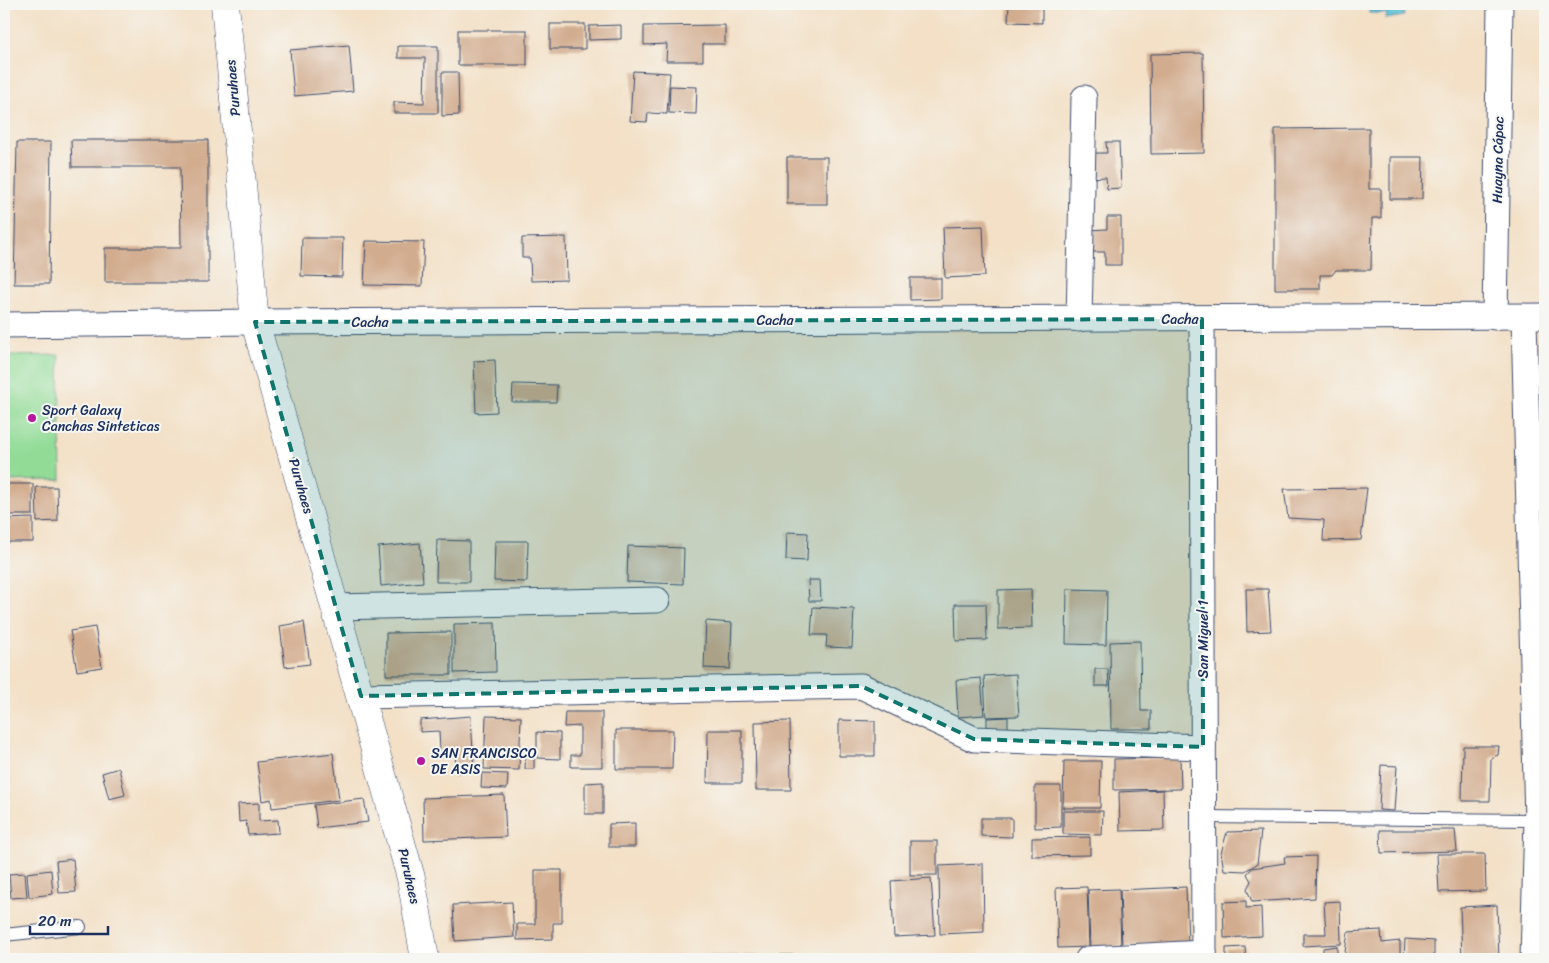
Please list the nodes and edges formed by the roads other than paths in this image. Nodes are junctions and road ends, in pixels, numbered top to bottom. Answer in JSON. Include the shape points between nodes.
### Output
{"nodes":[{"id":1,"x":225,"y":4,"type":"edge"},
{"id":2,"x":1500,"y":4,"type":"edge"},
{"id":3,"x":1084,"y":98,"type":"dead end"},
{"id":4,"x":1495,"y":317,"type":"junction"},
{"id":5,"x":1534,"y":317,"type":"edge"},
{"id":6,"x":1079,"y":319,"type":"junction"},
{"id":7,"x":1202,"y":319,"type":"junction"},
{"id":8,"x":255,"y":322,"type":"junction"},
{"id":9,"x":4,"y":325,"type":"edge"},
{"id":10,"x":657,"y":600,"type":"dead end"},
{"id":11,"x":336,"y":607,"type":"junction"},
{"id":12,"x":361,"y":696,"type":"junction"},
{"id":13,"x":1203,"y":747,"type":"junction"},
{"id":14,"x":1204,"y":817,"type":"junction"},
{"id":15,"x":1541,"y":820,"type":"edge"},
{"id":16,"x":80,"y":927,"type":"dead end"},
{"id":17,"x":4,"y":935,"type":"edge"},
{"id":18,"x":1204,"y":956,"type":"edge"},
{"id":19,"x":425,"y":959,"type":"edge"},
{"id":20,"x":1088,"y":959,"type":"edge"},
{"id":21,"x":1533,"y":959,"type":"edge"}],
"edges":[{"from":1,"to":8,"type":"street","name":"Puruhaes"},
{"from":2,"to":4,"type":"street","name":"Huayna Cápac"},
{"from":3,"to":6,"type":"street"},
{"from":4,"to":5,"type":"street","name":"Cacha"},
{"from":4,"to":7,"type":"street","name":"Cacha"},
{"from":5,"to":15,"type":"street"},
{"from":6,"to":7,"type":"street","name":"Cacha"},
{"from":6,"to":8,"type":"street","name":"Cacha"},
{"from":7,"to":13,"type":"street","name":"San Miguel 1"},
{"from":8,"to":9,"type":"street","name":"Cacha"},
{"from":8,"to":11,"type":"street","name":"Puruhaes"},
{"from":10,"to":11,"type":"street"},
{"from":11,"to":12,"type":"street","name":"Puruhaes"},
{"from":12,"to":13,"type":"street","via":[[861,686],[974,739]]},
{"from":12,"to":19,"type":"street","name":"Puruhaes","via":[[411,878]]},
{"from":13,"to":14,"type":"street","name":"San Miguel 1"},
{"from":14,"to":15,"type":"lane"},
{"from":14,"to":18,"type":"street","name":"San Miguel 1"},
{"from":15,"to":21,"type":"street"},
{"from":16,"to":17,"type":"lane"},
{"from":18,"to":20,"type":"street"}]}
